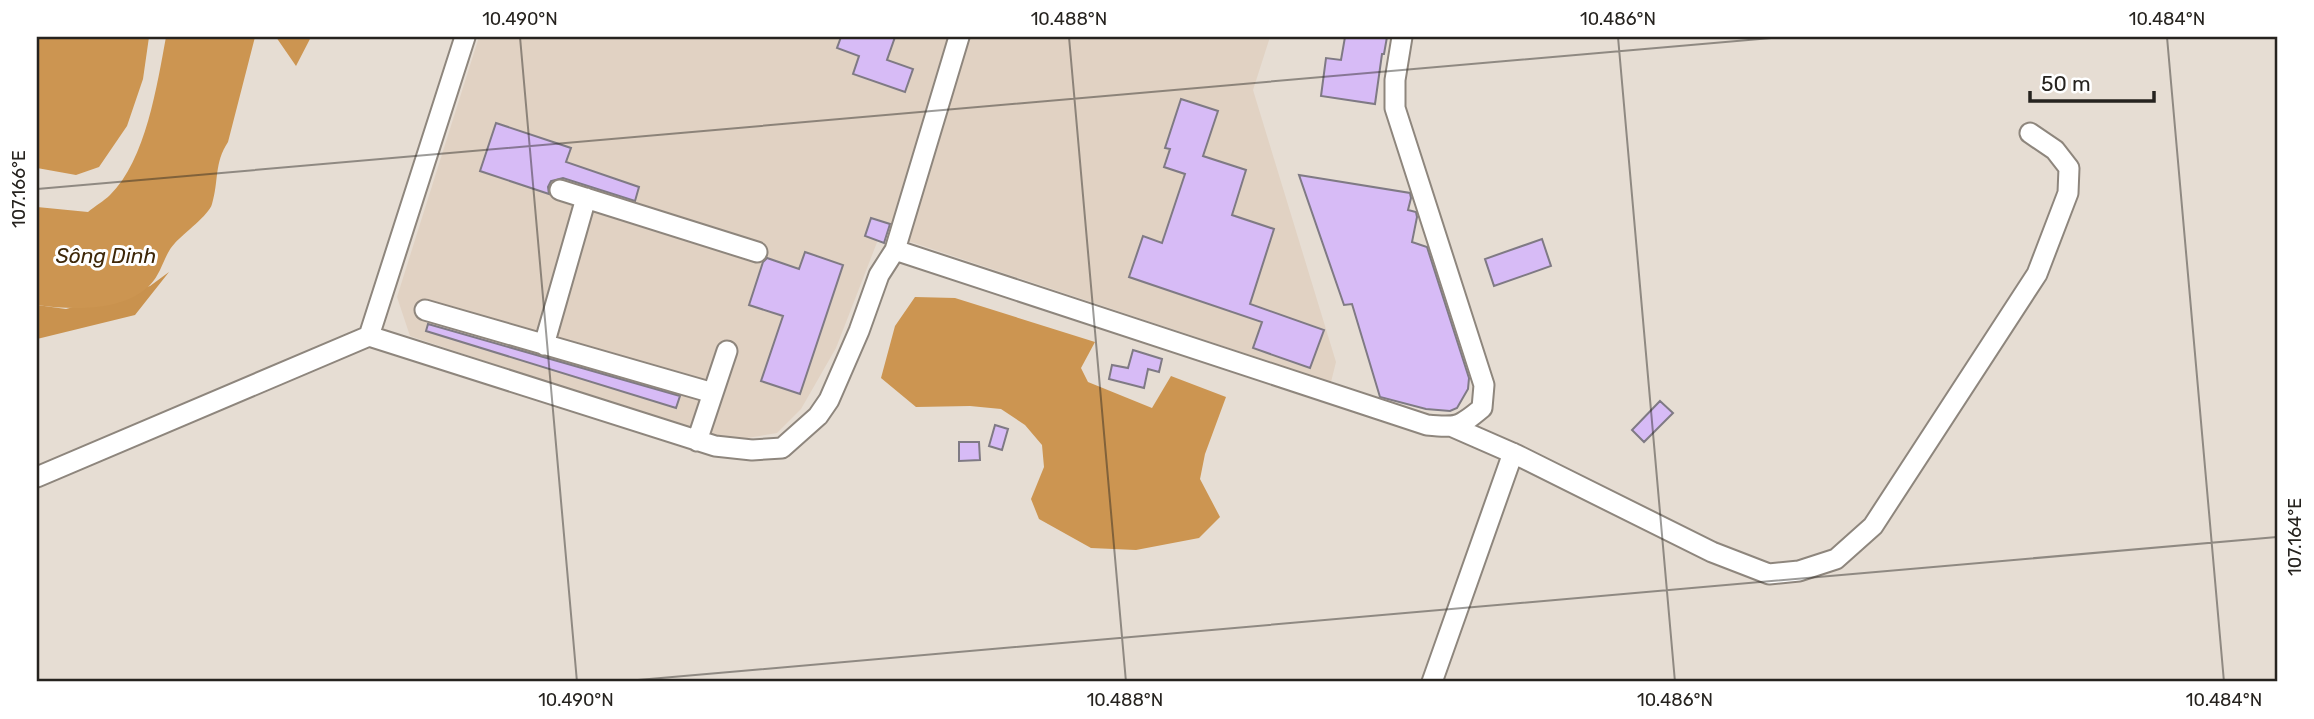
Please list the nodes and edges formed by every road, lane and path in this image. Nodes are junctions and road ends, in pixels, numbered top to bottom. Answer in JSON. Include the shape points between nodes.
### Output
{"nodes":[{"id":1,"x":465,"y":37,"type":"edge"},
{"id":2,"x":959,"y":37,"type":"edge"},
{"id":3,"x":1402,"y":37,"type":"edge"},
{"id":4,"x":2030,"y":134,"type":"dead end"},
{"id":5,"x":559,"y":190,"type":"dead end"},
{"id":6,"x":586,"y":198,"type":"junction"},
{"id":7,"x":895,"y":250,"type":"junction"},
{"id":8,"x":757,"y":252,"type":"dead end"},
{"id":9,"x":425,"y":310,"type":"dead end"},
{"id":10,"x":369,"y":336,"type":"junction"},
{"id":11,"x":544,"y":345,"type":"junction"},
{"id":12,"x":727,"y":351,"type":"dead end"},
{"id":13,"x":713,"y":393,"type":"junction"},
{"id":14,"x":1453,"y":427,"type":"junction"},
{"id":15,"x":697,"y":440,"type":"junction"},
{"id":16,"x":1513,"y":453,"type":"junction"},
{"id":17,"x":37,"y":477,"type":"edge"},
{"id":18,"x":1432,"y":682,"type":"edge"}],
"edges":[{"from":1,"to":10,"type":"street"},
{"from":2,"to":7,"type":"street"},
{"from":3,"to":14,"type":"street","via":[[1395,108],[1484,385],[1482,408]]},
{"from":4,"to":16,"type":"street","via":[[2055,150],[2069,168],[2068,193],[2037,274],[1873,526],[1836,559],[1769,574],[1712,552]]},
{"from":5,"to":6,"type":"street"},
{"from":6,"to":8,"type":"street"},
{"from":6,"to":11,"type":"street"},
{"from":7,"to":14,"type":"street","via":[[1427,425]]},
{"from":7,"to":15,"type":"street","via":[[879,275],[829,400],[806,428],[782,448],[752,450]]},
{"from":9,"to":11,"type":"street"},
{"from":10,"to":15,"type":"street"},
{"from":10,"to":17,"type":"street"},
{"from":11,"to":13,"type":"street"},
{"from":12,"to":13,"type":"street"},
{"from":13,"to":15,"type":"street"},
{"from":14,"to":16,"type":"street"},
{"from":16,"to":18,"type":"street"}]}
